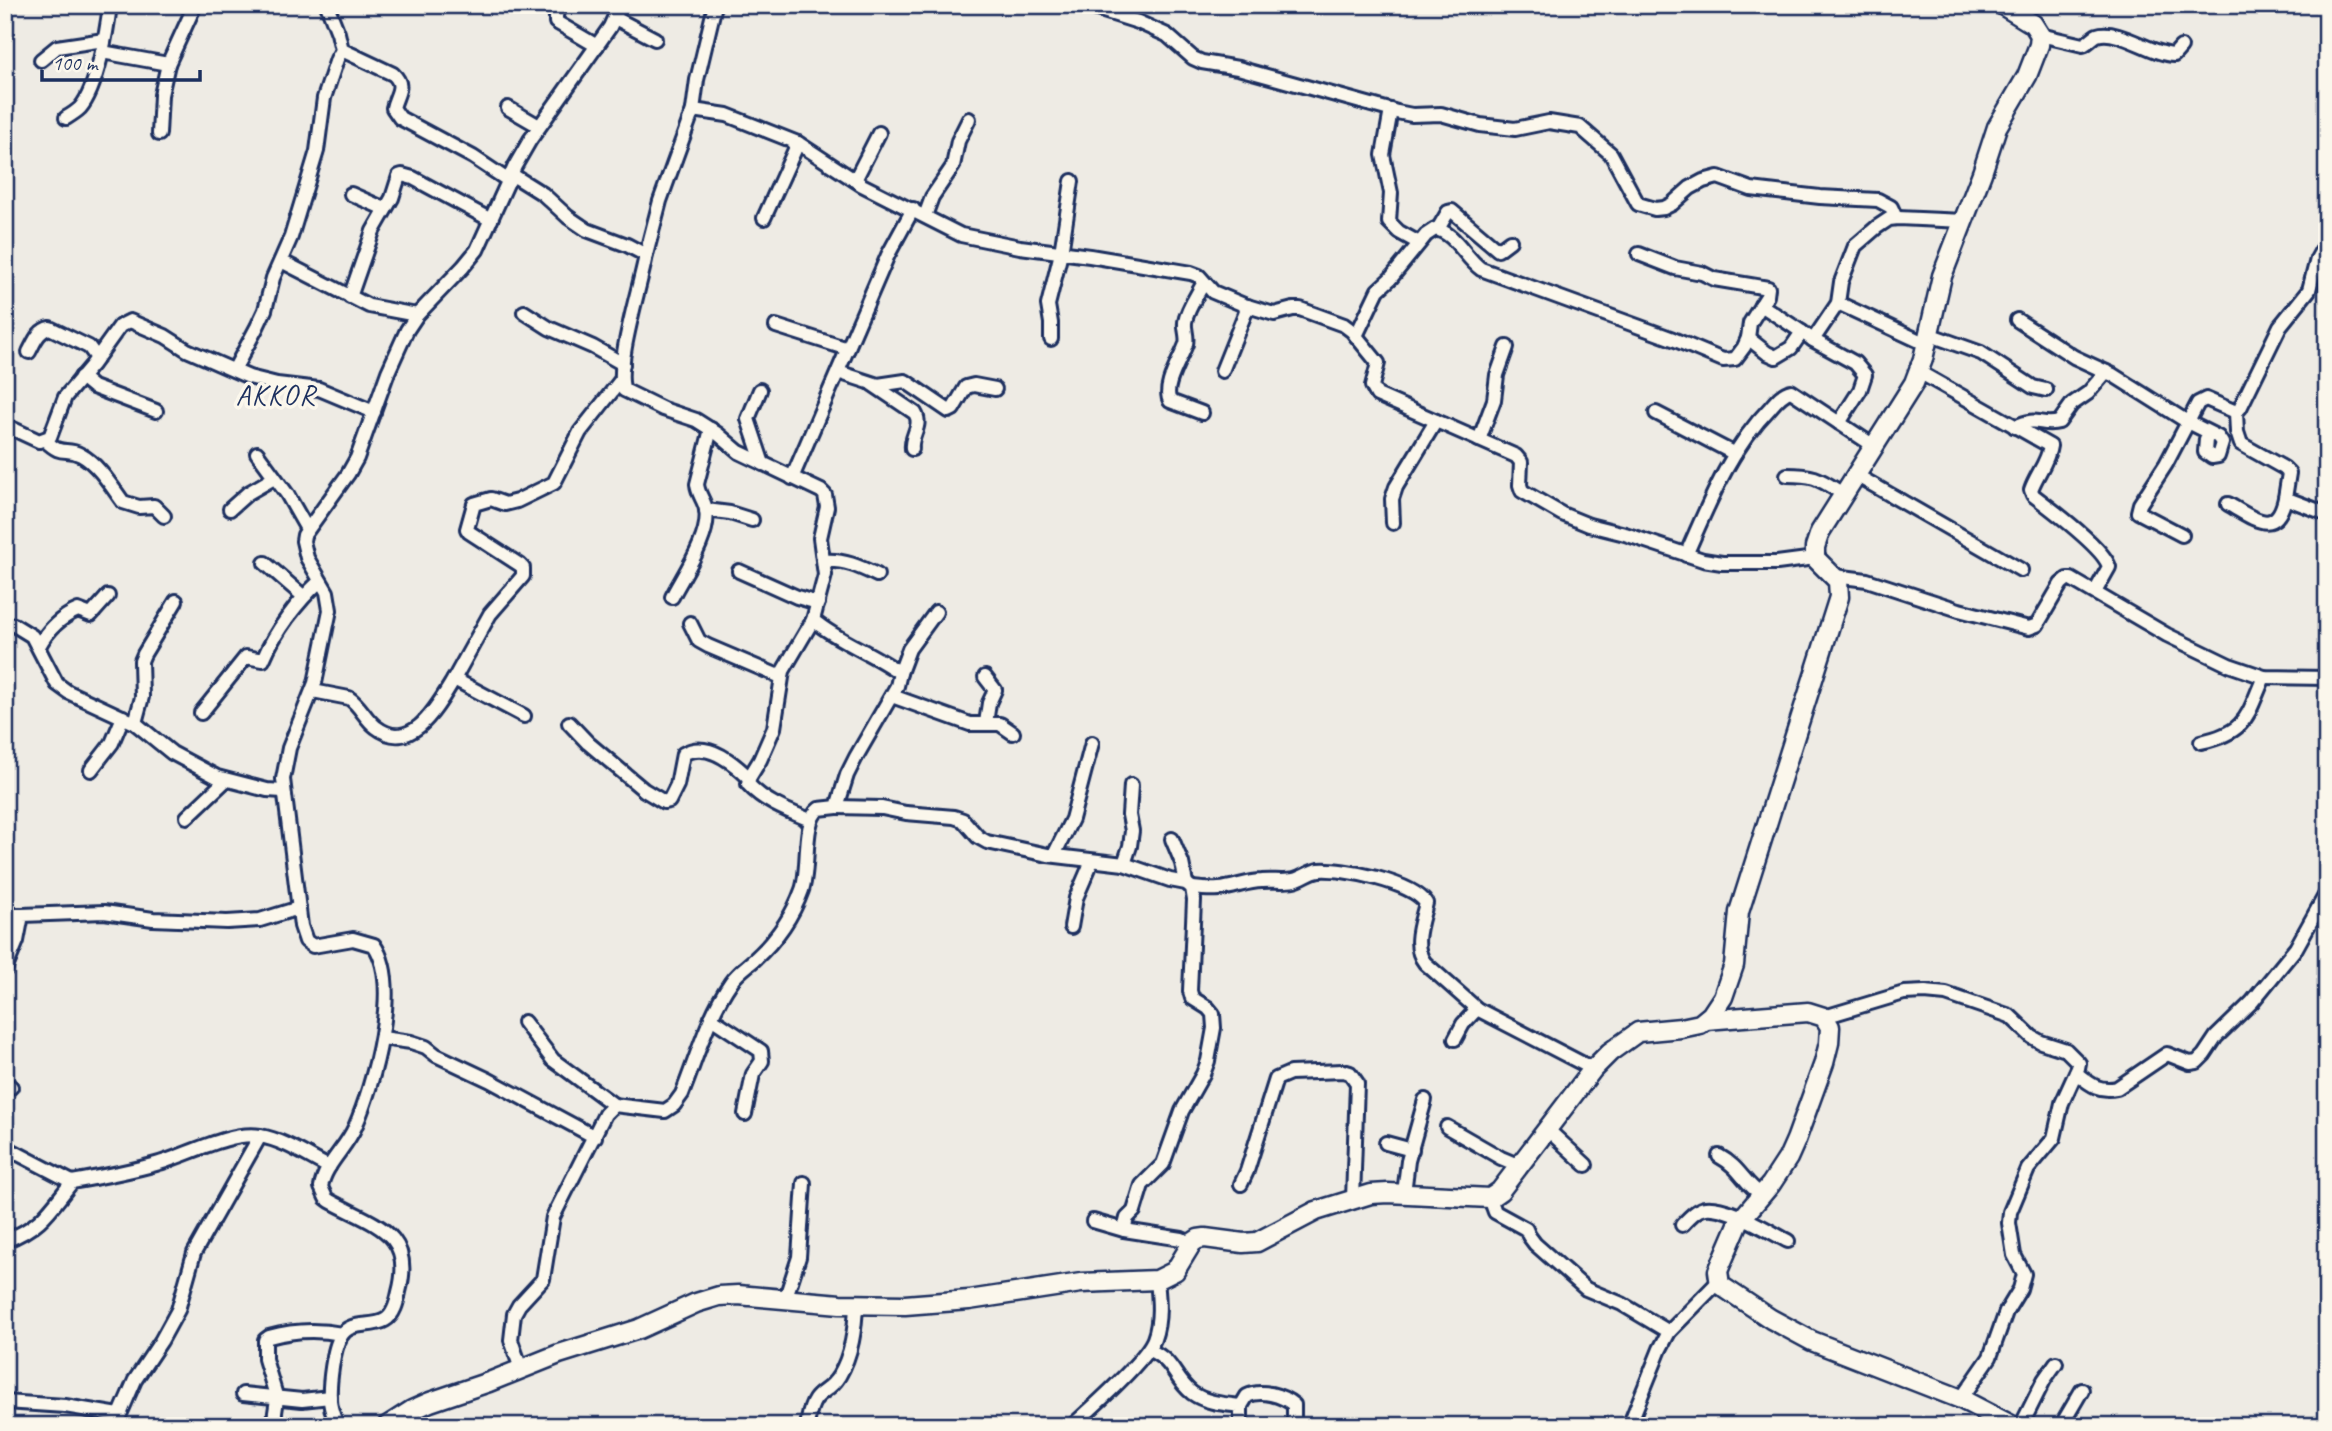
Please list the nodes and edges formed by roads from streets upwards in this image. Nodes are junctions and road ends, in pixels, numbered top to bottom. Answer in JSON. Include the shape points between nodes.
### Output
{"nodes":[{"id":1,"x":110,"y":5,"type":"edge"},
{"id":2,"x":195,"y":5,"type":"edge"},
{"id":3,"x":327,"y":5,"type":"edge"},
{"id":4,"x":560,"y":5,"type":"edge"},
{"id":5,"x":620,"y":5,"type":"edge"},
{"id":6,"x":715,"y":5,"type":"edge"},
{"id":7,"x":1084,"y":5,"type":"edge"},
{"id":8,"x":2002,"y":5,"type":"edge"},
{"id":9,"x":615,"y":19,"type":"junction"},
{"id":10,"x":2040,"y":35,"type":"junction"},
{"id":11,"x":655,"y":39,"type":"dead end"},
{"id":12,"x":103,"y":46,"type":"junction"},
{"id":13,"x":597,"y":46,"type":"junction"},
{"id":14,"x":2182,"y":47,"type":"dead end"},
{"id":15,"x":342,"y":50,"type":"junction"},
{"id":16,"x":41,"y":60,"type":"dead end"},
{"id":17,"x":168,"y":64,"type":"junction"},
{"id":18,"x":508,"y":108,"type":"dead end"},
{"id":19,"x":694,"y":110,"type":"junction"},
{"id":20,"x":1391,"y":110,"type":"junction"},
{"id":21,"x":66,"y":118,"type":"dead end"},
{"id":22,"x":969,"y":119,"type":"dead end"},
{"id":23,"x":539,"y":126,"type":"junction"},
{"id":24,"x":879,"y":133,"type":"dead end"},
{"id":25,"x":159,"y":134,"type":"dead end"},
{"id":26,"x":798,"y":143,"type":"junction"},
{"id":27,"x":510,"y":177,"type":"junction"},
{"id":28,"x":855,"y":180,"type":"junction"},
{"id":29,"x":1072,"y":181,"type":"dead end"},
{"id":30,"x":351,"y":194,"type":"dead end"},
{"id":31,"x":385,"y":209,"type":"junction"},
{"id":32,"x":919,"y":213,"type":"junction"},
{"id":33,"x":764,"y":218,"type":"dead end"},
{"id":34,"x":1896,"y":218,"type":"junction"},
{"id":35,"x":491,"y":220,"type":"junction"},
{"id":36,"x":1964,"y":221,"type":"junction"},
{"id":37,"x":1438,"y":229,"type":"junction"},
{"id":38,"x":1510,"y":241,"type":"dead end"},
{"id":39,"x":2327,"y":241,"type":"edge"},
{"id":40,"x":1419,"y":243,"type":"junction"},
{"id":41,"x":1061,"y":253,"type":"junction"},
{"id":42,"x":1639,"y":254,"type":"dead end"},
{"id":43,"x":646,"y":255,"type":"junction"},
{"id":44,"x":281,"y":261,"type":"junction"},
{"id":45,"x":1204,"y":282,"type":"junction"},
{"id":46,"x":350,"y":297,"type":"junction"},
{"id":47,"x":1838,"y":303,"type":"junction"},
{"id":48,"x":1761,"y":305,"type":"junction"},
{"id":49,"x":1248,"y":306,"type":"junction"},
{"id":50,"x":524,"y":312,"type":"dead end"},
{"id":51,"x":418,"y":315,"type":"junction"},
{"id":52,"x":2017,"y":320,"type":"dead end"},
{"id":53,"x":776,"y":326,"type":"dead end"},
{"id":54,"x":1356,"y":336,"type":"junction"},
{"id":55,"x":1808,"y":336,"type":"junction"},
{"id":56,"x":1748,"y":338,"type":"junction"},
{"id":57,"x":1051,"y":339,"type":"dead end"},
{"id":58,"x":1927,"y":339,"type":"junction"},
{"id":59,"x":1507,"y":347,"type":"dead end"},
{"id":60,"x":848,"y":349,"type":"junction"},
{"id":61,"x":29,"y":352,"type":"dead end"},
{"id":62,"x":97,"y":358,"type":"junction"},
{"id":63,"x":623,"y":364,"type":"junction"},
{"id":64,"x":233,"y":370,"type":"junction"},
{"id":65,"x":1222,"y":371,"type":"dead end"},
{"id":66,"x":838,"y":372,"type":"junction"},
{"id":67,"x":1919,"y":372,"type":"junction"},
{"id":68,"x":2106,"y":372,"type":"junction"},
{"id":69,"x":81,"y":377,"type":"junction"},
{"id":70,"x":621,"y":380,"type":"junction"},
{"id":71,"x":872,"y":384,"type":"junction"},
{"id":72,"x":995,"y":389,"type":"dead end"},
{"id":73,"x":760,"y":390,"type":"dead end"},
{"id":74,"x":2046,"y":390,"type":"dead end"},
{"id":75,"x":156,"y":411,"type":"dead end"},
{"id":76,"x":374,"y":412,"type":"junction"},
{"id":77,"x":2236,"y":412,"type":"junction"},
{"id":78,"x":1202,"y":413,"type":"dead end"},
{"id":79,"x":1656,"y":413,"type":"dead end"},
{"id":80,"x":1436,"y":421,"type":"junction"},
{"id":81,"x":2186,"y":421,"type":"junction"},
{"id":82,"x":1839,"y":423,"type":"junction"},
{"id":83,"x":5,"y":427,"type":"edge"},
{"id":84,"x":2015,"y":427,"type":"junction"},
{"id":85,"x":711,"y":429,"type":"junction"},
{"id":86,"x":2211,"y":434,"type":"dead end"},
{"id":87,"x":45,"y":440,"type":"junction"},
{"id":88,"x":1479,"y":440,"type":"junction"},
{"id":89,"x":1874,"y":446,"type":"junction"},
{"id":90,"x":912,"y":449,"type":"dead end"},
{"id":91,"x":257,"y":453,"type":"dead end"},
{"id":92,"x":1735,"y":454,"type":"junction"},
{"id":93,"x":764,"y":464,"type":"junction"},
{"id":94,"x":1787,"y":475,"type":"dead end"},
{"id":95,"x":1856,"y":475,"type":"junction"},
{"id":96,"x":274,"y":478,"type":"junction"},
{"id":97,"x":792,"y":478,"type":"junction"},
{"id":98,"x":1843,"y":494,"type":"junction"},
{"id":99,"x":2285,"y":498,"type":"junction"},
{"id":100,"x":2228,"y":504,"type":"dead end"},
{"id":101,"x":230,"y":509,"type":"dead end"},
{"id":102,"x":706,"y":510,"type":"junction"},
{"id":103,"x":2327,"y":514,"type":"edge"},
{"id":104,"x":163,"y":516,"type":"dead end"},
{"id":105,"x":752,"y":520,"type":"dead end"},
{"id":106,"x":1393,"y":523,"type":"dead end"},
{"id":107,"x":309,"y":527,"type":"junction"},
{"id":108,"x":2182,"y":535,"type":"dead end"},
{"id":109,"x":1686,"y":555,"type":"junction"},
{"id":110,"x":1815,"y":558,"type":"junction"},
{"id":111,"x":824,"y":561,"type":"junction"},
{"id":112,"x":265,"y":564,"type":"dead end"},
{"id":113,"x":2021,"y":570,"type":"dead end"},
{"id":114,"x":739,"y":571,"type":"dead end"},
{"id":115,"x":877,"y":575,"type":"dead end"},
{"id":116,"x":1834,"y":576,"type":"junction"},
{"id":117,"x":320,"y":581,"type":"junction"},
{"id":118,"x":2095,"y":592,"type":"junction"},
{"id":119,"x":107,"y":596,"type":"dead end"},
{"id":120,"x":303,"y":596,"type":"junction"},
{"id":121,"x":672,"y":597,"type":"dead end"},
{"id":122,"x":176,"y":601,"type":"dead end"},
{"id":123,"x":818,"y":603,"type":"junction"},
{"id":124,"x":936,"y":612,"type":"dead end"},
{"id":125,"x":813,"y":620,"type":"junction"},
{"id":126,"x":690,"y":623,"type":"dead end"},
{"id":127,"x":5,"y":624,"type":"edge"},
{"id":128,"x":39,"y":646,"type":"junction"},
{"id":129,"x":901,"y":673,"type":"junction"},
{"id":130,"x":781,"y":677,"type":"junction"},
{"id":131,"x":985,"y":677,"type":"dead end"},
{"id":132,"x":2264,"y":677,"type":"junction"},
{"id":133,"x":454,"y":678,"type":"junction"},
{"id":134,"x":2327,"y":678,"type":"edge"},
{"id":135,"x":313,"y":691,"type":"junction"},
{"id":136,"x":892,"y":696,"type":"junction"},
{"id":137,"x":201,"y":713,"type":"dead end"},
{"id":138,"x":524,"y":716,"type":"dead end"},
{"id":139,"x":129,"y":720,"type":"junction"},
{"id":140,"x":569,"y":723,"type":"dead end"},
{"id":141,"x":986,"y":723,"type":"junction"},
{"id":142,"x":1013,"y":733,"type":"dead end"},
{"id":143,"x":2201,"y":742,"type":"dead end"},
{"id":144,"x":1092,"y":743,"type":"dead end"},
{"id":145,"x":92,"y":770,"type":"dead end"},
{"id":146,"x":748,"y":778,"type":"junction"},
{"id":147,"x":226,"y":780,"type":"junction"},
{"id":148,"x":1131,"y":785,"type":"dead end"},
{"id":149,"x":284,"y":791,"type":"junction"},
{"id":150,"x":837,"y":807,"type":"junction"},
{"id":151,"x":187,"y":817,"type":"dead end"},
{"id":152,"x":810,"y":820,"type":"junction"},
{"id":153,"x":1172,"y":839,"type":"dead end"},
{"id":154,"x":1054,"y":856,"type":"junction"},
{"id":155,"x":1092,"y":861,"type":"junction"},
{"id":156,"x":1124,"y":864,"type":"junction"},
{"id":157,"x":1189,"y":885,"type":"junction"},
{"id":158,"x":2327,"y":892,"type":"edge"},
{"id":159,"x":299,"y":908,"type":"junction"},
{"id":160,"x":5,"y":915,"type":"edge"},
{"id":161,"x":22,"y":915,"type":"junction"},
{"id":162,"x":1071,"y":928,"type":"dead end"},
{"id":163,"x":5,"y":970,"type":"edge"},
{"id":164,"x":1477,"y":1009,"type":"junction"},
{"id":165,"x":1824,"y":1017,"type":"junction"},
{"id":166,"x":711,"y":1018,"type":"junction"},
{"id":167,"x":1706,"y":1020,"type":"junction"},
{"id":168,"x":524,"y":1022,"type":"dead end"},
{"id":169,"x":382,"y":1038,"type":"junction"},
{"id":170,"x":1455,"y":1040,"type":"dead end"},
{"id":171,"x":1593,"y":1069,"type":"junction"},
{"id":172,"x":2076,"y":1073,"type":"junction"},
{"id":173,"x":1425,"y":1100,"type":"dead end"},
{"id":174,"x":614,"y":1105,"type":"junction"},
{"id":175,"x":745,"y":1114,"type":"dead end"},
{"id":176,"x":1447,"y":1127,"type":"dead end"},
{"id":177,"x":1547,"y":1129,"type":"junction"},
{"id":178,"x":260,"y":1136,"type":"junction"},
{"id":179,"x":594,"y":1137,"type":"junction"},
{"id":180,"x":1386,"y":1143,"type":"dead end"},
{"id":181,"x":5,"y":1147,"type":"edge"},
{"id":182,"x":1412,"y":1150,"type":"junction"},
{"id":183,"x":1719,"y":1157,"type":"dead end"},
{"id":184,"x":1586,"y":1165,"type":"dead end"},
{"id":185,"x":1520,"y":1166,"type":"junction"},
{"id":186,"x":329,"y":1167,"type":"junction"},
{"id":187,"x":72,"y":1182,"type":"junction"},
{"id":188,"x":804,"y":1183,"type":"dead end"},
{"id":189,"x":1241,"y":1184,"type":"dead end"},
{"id":190,"x":1404,"y":1193,"type":"junction"},
{"id":191,"x":1762,"y":1195,"type":"junction"},
{"id":192,"x":1490,"y":1198,"type":"junction"},
{"id":193,"x":1353,"y":1199,"type":"junction"},
{"id":194,"x":1742,"y":1217,"type":"junction"},
{"id":195,"x":1093,"y":1221,"type":"dead end"},
{"id":196,"x":1682,"y":1225,"type":"dead end"},
{"id":197,"x":1125,"y":1230,"type":"junction"},
{"id":198,"x":5,"y":1241,"type":"edge"},
{"id":199,"x":1788,"y":1241,"type":"dead end"},
{"id":200,"x":1192,"y":1243,"type":"junction"},
{"id":201,"x":1157,"y":1280,"type":"junction"},
{"id":202,"x":1718,"y":1282,"type":"junction"},
{"id":203,"x":785,"y":1300,"type":"junction"},
{"id":204,"x":856,"y":1304,"type":"junction"},
{"id":205,"x":1670,"y":1332,"type":"junction"},
{"id":206,"x":342,"y":1334,"type":"junction"},
{"id":207,"x":1149,"y":1350,"type":"junction"},
{"id":208,"x":2056,"y":1363,"type":"dead end"},
{"id":209,"x":521,"y":1369,"type":"junction"},
{"id":210,"x":2082,"y":1390,"type":"dead end"},
{"id":211,"x":243,"y":1394,"type":"dead end"},
{"id":212,"x":330,"y":1397,"type":"junction"},
{"id":213,"x":277,"y":1399,"type":"junction"},
{"id":214,"x":1961,"y":1399,"type":"junction"},
{"id":215,"x":5,"y":1402,"type":"edge"},
{"id":216,"x":1241,"y":1406,"type":"junction"},
{"id":217,"x":808,"y":1420,"type":"dead end"},
{"id":218,"x":120,"y":1421,"type":"edge"},
{"id":219,"x":273,"y":1426,"type":"edge"},
{"id":220,"x":337,"y":1426,"type":"edge"},
{"id":221,"x":387,"y":1426,"type":"edge"},
{"id":222,"x":1072,"y":1426,"type":"edge"},
{"id":223,"x":1241,"y":1426,"type":"edge"},
{"id":224,"x":1294,"y":1426,"type":"edge"},
{"id":225,"x":1629,"y":1426,"type":"edge"},
{"id":226,"x":2013,"y":1426,"type":"edge"},
{"id":227,"x":2021,"y":1426,"type":"edge"},
{"id":228,"x":2061,"y":1426,"type":"edge"}],
"edges":[{"from":1,"to":12,"type":"street"},
{"from":2,"to":17,"type":"street"},
{"from":3,"to":15,"type":"street"},
{"from":4,"to":13,"type":"street","via":[[556,22]]},
{"from":5,"to":9,"type":"street"},
{"from":6,"to":19,"type":"street","via":[[696,80]]},
{"from":7,"to":20,"type":"street","via":[[1167,34],[1202,62]]},
{"from":8,"to":10,"type":"street","via":[[2033,24]]},
{"from":9,"to":11,"type":"street"},
{"from":9,"to":13,"type":"street"},
{"from":10,"to":14,"type":"street","via":[[2083,45],[2097,36],[2110,35],[2165,55],[2174,55]]},
{"from":10,"to":36,"type":"street","via":[[2027,76],[1999,122]]},
{"from":12,"to":16,"type":"street","via":[[57,47]]},
{"from":12,"to":17,"type":"street"},
{"from":12,"to":21,"type":"street","via":[[85,101]]},
{"from":13,"to":23,"type":"street"},
{"from":15,"to":27,"type":"street","via":[[399,79],[393,108],[400,118]]},
{"from":15,"to":44,"type":"street","via":[[324,97],[309,179]]},
{"from":17,"to":25,"type":"street"},
{"from":18,"to":23,"type":"street"},
{"from":19,"to":26,"type":"street","via":[[727,115]]},
{"from":19,"to":43,"type":"street","via":[[660,201]]},
{"from":20,"to":34,"type":"street","via":[[1412,116],[1441,114],[1515,129],[1549,122],[1580,127],[1611,154],[1638,204],[1655,209],[1718,177],[1751,189],[1878,200],[1891,207]]},
{"from":20,"to":40,"type":"street","via":[[1383,155],[1391,193],[1389,222]]},
{"from":22,"to":32,"type":"street","via":[[953,166]]},
{"from":23,"to":27,"type":"street"},
{"from":24,"to":28,"type":"street"},
{"from":26,"to":28,"type":"street"},
{"from":26,"to":33,"type":"street"},
{"from":27,"to":35,"type":"street"},
{"from":27,"to":43,"type":"street","via":[[543,194],[587,230]]},
{"from":28,"to":32,"type":"street"},
{"from":29,"to":41,"type":"street"},
{"from":30,"to":31,"type":"street"},
{"from":31,"to":35,"type":"street","via":[[402,175]]},
{"from":31,"to":46,"type":"street"},
{"from":32,"to":41,"type":"street","via":[[961,235]]},
{"from":32,"to":60,"type":"street","via":[[888,255]]},
{"from":34,"to":36,"type":"street"},
{"from":34,"to":47,"type":"street","via":[[1855,246]]},
{"from":35,"to":51,"type":"street","via":[[477,250]]},
{"from":36,"to":58,"type":"street","via":[[1942,276]]},
{"from":37,"to":38,"type":"street","via":[[1452,211],[1498,250]]},
{"from":37,"to":40,"type":"street","via":[[1432,229]]},
{"from":37,"to":56,"type":"street","via":[[1480,269],[1723,359],[1735,359]]},
{"from":39,"to":77,"type":"street","via":[[2309,290],[2280,326]]},
{"from":40,"to":54,"type":"street","via":[[1378,290]]},
{"from":41,"to":45,"type":"street","via":[[1191,274]]},
{"from":41,"to":57,"type":"street","via":[[1048,304]]},
{"from":42,"to":48,"type":"street","via":[[1714,279],[1766,286],[1768,296]]},
{"from":43,"to":63,"type":"street"},
{"from":44,"to":46,"type":"street"},
{"from":44,"to":64,"type":"street","via":[[261,318]]},
{"from":45,"to":49,"type":"street","via":[[1213,292]]},
{"from":45,"to":78,"type":"street","via":[[1185,322],[1187,339],[1167,396]]},
{"from":46,"to":51,"type":"street","via":[[369,306]]},
{"from":47,"to":55,"type":"street"},
{"from":47,"to":58,"type":"street"},
{"from":48,"to":55,"type":"street"},
{"from":48,"to":56,"type":"street","via":[[1750,323]]},
{"from":49,"to":54,"type":"street","via":[[1274,314],[1300,309],[1339,322]]},
{"from":49,"to":65,"type":"street"},
{"from":50,"to":63,"type":"street"},
{"from":51,"to":76,"type":"street","via":[[397,351]]},
{"from":52,"to":68,"type":"street"},
{"from":53,"to":60,"type":"street"},
{"from":54,"to":80,"type":"street","via":[[1378,363],[1372,386],[1377,395]]},
{"from":55,"to":56,"type":"street","via":[[1776,357]]},
{"from":55,"to":82,"type":"street","via":[[1855,363],[1865,375]]},
{"from":58,"to":67,"type":"street"},
{"from":58,"to":74,"type":"street","via":[[1981,353],[2033,387]]},
{"from":59,"to":88,"type":"street"},
{"from":60,"to":66,"type":"street"},
{"from":61,"to":62,"type":"street","via":[[44,329],[50,328],[89,347]]},
{"from":62,"to":64,"type":"street","via":[[111,336],[130,321]]},
{"from":62,"to":69,"type":"street"},
{"from":63,"to":70,"type":"street"},
{"from":64,"to":76,"type":"street","via":[[277,384],[319,389]]},
{"from":66,"to":71,"type":"street"},
{"from":66,"to":97,"type":"street"},
{"from":67,"to":84,"type":"street"},
{"from":67,"to":89,"type":"street"},
{"from":68,"to":81,"type":"street"},
{"from":68,"to":84,"type":"street","via":[[2059,422],[2030,420]]},
{"from":69,"to":75,"type":"street","via":[[93,387]]},
{"from":69,"to":87,"type":"street","via":[[65,397],[55,428]]},
{"from":70,"to":85,"type":"street","via":[[631,395]]},
{"from":70,"to":133,"type":"street","via":[[580,432],[554,483],[517,501],[505,504],[491,499],[474,504],[467,529],[520,565],[523,576],[490,614]]},
{"from":71,"to":72,"type":"street","via":[[905,382],[949,411],[969,385]]},
{"from":71,"to":90,"type":"street","via":[[915,413]]},
{"from":73,"to":93,"type":"street","via":[[748,426]]},
{"from":76,"to":107,"type":"street","via":[[357,458]]},
{"from":77,"to":81,"type":"street","via":[[2206,399]]},
{"from":77,"to":99,"type":"street","via":[[2241,444],[2289,473]]},
{"from":79,"to":92,"type":"street"},
{"from":80,"to":88,"type":"street"},
{"from":80,"to":106,"type":"street","via":[[1396,487]]},
{"from":81,"to":86,"type":"street"},
{"from":81,"to":108,"type":"street","via":[[2138,512]]},
{"from":82,"to":89,"type":"street"},
{"from":82,"to":92,"type":"street","via":[[1787,391],[1762,415]]},
{"from":83,"to":87,"type":"street","via":[[39,442]]},
{"from":84,"to":118,"type":"street","via":[[2050,446],[2032,487],[2033,495],[2109,563]]},
{"from":85,"to":93,"type":"street"},
{"from":85,"to":102,"type":"street","via":[[697,485]]},
{"from":87,"to":104,"type":"street","via":[[57,451],[87,459],[123,502],[154,506]]},
{"from":88,"to":109,"type":"street","via":[[1519,459],[1522,491],[1562,514]]},
{"from":89,"to":95,"type":"street"},
{"from":91,"to":96,"type":"street"},
{"from":92,"to":109,"type":"street"},
{"from":93,"to":97,"type":"street"},
{"from":94,"to":98,"type":"street","via":[[1817,477]]},
{"from":95,"to":98,"type":"street"},
{"from":95,"to":113,"type":"street"},
{"from":96,"to":101,"type":"street"},
{"from":96,"to":107,"type":"street"},
{"from":97,"to":111,"type":"street","via":[[825,495],[820,538]]},
{"from":98,"to":110,"type":"street","via":[[1817,540]]},
{"from":99,"to":100,"type":"street","via":[[2277,516],[2262,523]]},
{"from":99,"to":103,"type":"street"},
{"from":102,"to":105,"type":"street"},
{"from":102,"to":121,"type":"street","via":[[702,540]]},
{"from":107,"to":117,"type":"street","via":[[304,550]]},
{"from":109,"to":110,"type":"street","via":[[1722,563],[1777,564]]},
{"from":110,"to":116,"type":"street"},
{"from":111,"to":115,"type":"street","via":[[848,563]]},
{"from":111,"to":123,"type":"street"},
{"from":112,"to":120,"type":"street"},
{"from":114,"to":123,"type":"street"},
{"from":116,"to":118,"type":"street","via":[[1867,580],[2029,628],[2037,625],[2065,580]]},
{"from":116,"to":167,"type":"street","via":[[1840,585],[1839,597],[1739,912],[1730,980]]},
{"from":117,"to":120,"type":"street"},
{"from":117,"to":135,"type":"street","via":[[330,610]]},
{"from":118,"to":132,"type":"street","via":[[2178,640]]},
{"from":119,"to":128,"type":"street","via":[[91,615],[78,610],[63,618]]},
{"from":120,"to":137,"type":"street","via":[[263,660],[246,657]]},
{"from":122,"to":139,"type":"street","via":[[141,661],[142,697]]},
{"from":123,"to":125,"type":"street"},
{"from":124,"to":129,"type":"street","via":[[909,649]]},
{"from":125,"to":129,"type":"street"},
{"from":125,"to":130,"type":"street"},
{"from":126,"to":130,"type":"street","via":[[699,641]]},
{"from":127,"to":128,"type":"street","via":[[23,630]]},
{"from":128,"to":139,"type":"street","via":[[62,688]]},
{"from":129,"to":136,"type":"street"},
{"from":130,"to":146,"type":"street","via":[[774,728]]},
{"from":131,"to":141,"type":"street","via":[[995,690]]},
{"from":132,"to":134,"type":"street"},
{"from":132,"to":143,"type":"street","via":[[2243,722]]},
{"from":133,"to":135,"type":"street","via":[[418,728],[401,735],[374,726],[349,698]]},
{"from":133,"to":138,"type":"street"},
{"from":135,"to":149,"type":"street","via":[[287,757]]},
{"from":136,"to":141,"type":"street","via":[[970,724]]},
{"from":136,"to":150,"type":"street","via":[[847,775]]},
{"from":139,"to":145,"type":"street"},
{"from":139,"to":147,"type":"street","via":[[172,753]]},
{"from":140,"to":146,"type":"street","via":[[644,790],[664,802],[677,785],[687,751],[718,754]]},
{"from":141,"to":142,"type":"street","via":[[1000,724]]},
{"from":144,"to":154,"type":"street","via":[[1072,819]]},
{"from":146,"to":152,"type":"street","via":[[748,784],[762,797]]},
{"from":147,"to":149,"type":"street"},
{"from":147,"to":151,"type":"street"},
{"from":148,"to":156,"type":"street","via":[[1132,831]]},
{"from":149,"to":159,"type":"street"},
{"from":150,"to":152,"type":"street","via":[[819,809]]},
{"from":150,"to":154,"type":"street","via":[[954,817],[987,842]]},
{"from":152,"to":166,"type":"street","via":[[807,871],[788,922],[733,979]]},
{"from":153,"to":157,"type":"street"},
{"from":154,"to":155,"type":"street"},
{"from":155,"to":156,"type":"street"},
{"from":155,"to":162,"type":"street","via":[[1076,898]]},
{"from":156,"to":157,"type":"street"},
{"from":157,"to":164,"type":"street","via":[[1220,889],[1288,881],[1322,870],[1399,884],[1426,903],[1418,932],[1421,958]]},
{"from":157,"to":197,"type":"street","via":[[1194,900],[1190,991],[1195,1001],[1213,1014],[1211,1047],[1163,1164],[1142,1185]]},
{"from":158,"to":172,"type":"street","via":[[2296,948],[2197,1062],[2167,1054],[2109,1090],[2097,1089]]},
{"from":159,"to":161,"type":"street","via":[[260,920],[227,922],[104,912]]},
{"from":159,"to":169,"type":"street","via":[[309,944],[359,939],[378,951],[384,979]]},
{"from":160,"to":161,"type":"street"},
{"from":161,"to":163,"type":"street"},
{"from":164,"to":170,"type":"street"},
{"from":164,"to":171,"type":"street"},
{"from":165,"to":167,"type":"street","via":[[1808,1012]]},
{"from":165,"to":172,"type":"street","via":[[1904,993],[1947,994],[2010,1016],[2041,1042],[2066,1051],[2079,1063]]},
{"from":165,"to":191,"type":"street","via":[[1830,1027],[1829,1043],[1805,1116],[1788,1158]]},
{"from":166,"to":174,"type":"street","via":[[674,1105],[664,1111]]},
{"from":166,"to":175,"type":"street","via":[[761,1051]]},
{"from":167,"to":171,"type":"street","via":[[1681,1028],[1638,1032]]},
{"from":168,"to":174,"type":"street","via":[[553,1060]]},
{"from":169,"to":179,"type":"street","via":[[426,1047]]},
{"from":169,"to":186,"type":"street","via":[[355,1128]]},
{"from":171,"to":177,"type":"street"},
{"from":172,"to":214,"type":"street","via":[[2062,1103],[2054,1138],[2028,1169],[2010,1212],[2014,1255],[2024,1274],[2020,1289],[2006,1312],[1990,1357]]},
{"from":173,"to":182,"type":"street"},
{"from":174,"to":179,"type":"street"},
{"from":176,"to":185,"type":"street"},
{"from":177,"to":184,"type":"street"},
{"from":177,"to":185,"type":"street"},
{"from":178,"to":186,"type":"street"},
{"from":178,"to":187,"type":"street","via":[[236,1137],[159,1164]]},
{"from":178,"to":218,"type":"street","via":[[194,1253],[178,1310],[135,1380]]},
{"from":179,"to":209,"type":"street","via":[[553,1217],[543,1279],[514,1314],[511,1340]]},
{"from":180,"to":182,"type":"street"},
{"from":181,"to":187,"type":"street"},
{"from":182,"to":190,"type":"street"},
{"from":183,"to":191,"type":"street","via":[[1737,1167]]},
{"from":185,"to":192,"type":"street"},
{"from":186,"to":206,"type":"street","via":[[321,1187],[326,1198],[390,1234],[402,1257],[400,1287],[389,1317]]},
{"from":187,"to":198,"type":"street","via":[[37,1225]]},
{"from":188,"to":203,"type":"street","via":[[799,1257]]},
{"from":189,"to":193,"type":"street","via":[[1276,1079],[1290,1073],[1350,1073],[1357,1083]]},
{"from":190,"to":192,"type":"street"},
{"from":190,"to":193,"type":"street"},
{"from":191,"to":194,"type":"street"},
{"from":192,"to":205,"type":"street","via":[[1495,1212],[1526,1229],[1535,1244],[1586,1289]]},
{"from":193,"to":200,"type":"street","via":[[1316,1211],[1257,1242],[1205,1238]]},
{"from":194,"to":196,"type":"street","via":[[1701,1209]]},
{"from":194,"to":199,"type":"street"},
{"from":194,"to":202,"type":"street","via":[[1718,1271]]},
{"from":195,"to":197,"type":"street"},
{"from":197,"to":200,"type":"street"},
{"from":200,"to":201,"type":"street","via":[[1175,1271]]},
{"from":201,"to":204,"type":"street","via":[[1070,1284],[969,1300]]},
{"from":201,"to":207,"type":"street","via":[[1158,1325]]},
{"from":202,"to":205,"type":"street"},
{"from":202,"to":214,"type":"street","via":[[1812,1341]]},
{"from":203,"to":204,"type":"street"},
{"from":203,"to":209,"type":"street","via":[[730,1295],[706,1300],[639,1329]]},
{"from":204,"to":217,"type":"street","via":[[853,1340],[841,1371],[814,1399]]},
{"from":205,"to":225,"type":"street"},
{"from":206,"to":212,"type":"street"},
{"from":206,"to":213,"type":"street","via":[[299,1331],[265,1340],[265,1359]]},
{"from":207,"to":216,"type":"street","via":[[1166,1359],[1193,1394],[1218,1404]]},
{"from":207,"to":222,"type":"street"},
{"from":208,"to":227,"type":"street"},
{"from":209,"to":221,"type":"street","via":[[430,1402]]},
{"from":210,"to":228,"type":"street"},
{"from":211,"to":213,"type":"street"},
{"from":212,"to":213,"type":"street"},
{"from":212,"to":220,"type":"street"},
{"from":213,"to":219,"type":"street"},
{"from":214,"to":226,"type":"street"},
{"from":215,"to":218,"type":"street","via":[[65,1406]]},
{"from":216,"to":223,"type":"street"},
{"from":216,"to":224,"type":"street","via":[[1247,1396],[1257,1392],[1283,1398],[1294,1405]]}]}
